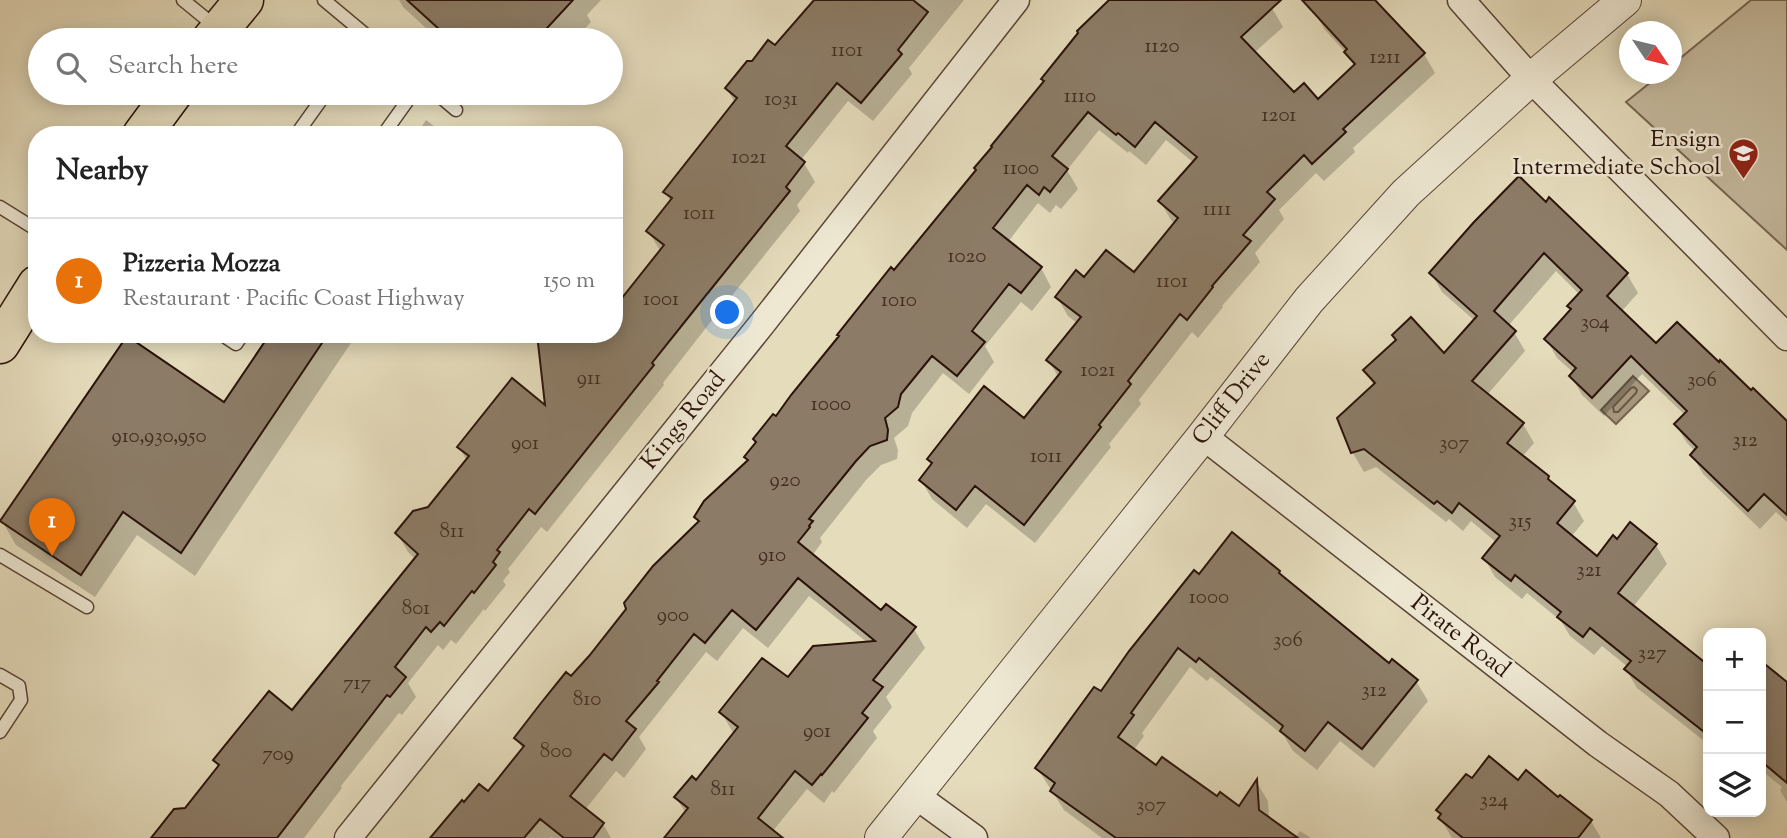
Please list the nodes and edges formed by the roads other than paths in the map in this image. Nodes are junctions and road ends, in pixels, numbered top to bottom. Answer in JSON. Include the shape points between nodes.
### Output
{"nodes":[{"id":1,"x":183,"y":0,"type":"edge"},
{"id":2,"x":244,"y":0,"type":"edge"},
{"id":3,"x":324,"y":0,"type":"edge"},
{"id":4,"x":1016,"y":0,"type":"edge"},
{"id":5,"x":1461,"y":0,"type":"edge"},
{"id":6,"x":1625,"y":0,"type":"edge"},
{"id":7,"x":209,"y":28,"type":"edge"},
{"id":8,"x":221,"y":28,"type":"edge"},
{"id":9,"x":356,"y":28,"type":"edge"},
{"id":10,"x":1531,"y":79,"type":"junction"},
{"id":11,"x":164,"y":105,"type":"edge"},
{"id":12,"x":317,"y":105,"type":"edge"},
{"id":13,"x":404,"y":105,"type":"edge"},
{"id":14,"x":450,"y":105,"type":"edge"},
{"id":15,"x":456,"y":110,"type":"dead end"},
{"id":16,"x":149,"y":126,"type":"edge"},
{"id":17,"x":302,"y":126,"type":"edge"},
{"id":18,"x":389,"y":126,"type":"edge"},
{"id":19,"x":0,"y":207,"type":"edge"},
{"id":20,"x":28,"y":224,"type":"edge"},
{"id":21,"x":28,"y":299,"type":"edge"},
{"id":22,"x":1787,"y":337,"type":"edge"},
{"id":23,"x":0,"y":344,"type":"edge"},
{"id":24,"x":1203,"y":436,"type":"junction"},
{"id":25,"x":0,"y":555,"type":"edge"},
{"id":26,"x":87,"y":607,"type":"dead end"},
{"id":27,"x":0,"y":675,"type":"edge"},
{"id":28,"x":0,"y":733,"type":"edge"},
{"id":29,"x":915,"y":796,"type":"junction"},
{"id":30,"x":348,"y":838,"type":"edge"},
{"id":31,"x":881,"y":838,"type":"edge"},
{"id":32,"x":974,"y":838,"type":"edge"},
{"id":33,"x":1716,"y":838,"type":"edge"}],
"edges":[{"from":1,"to":7,"type":"lane"},
{"from":2,"to":8,"type":"highway"},
{"from":3,"to":9,"type":"lane"},
{"from":4,"to":30,"type":"street","name":"Kings Road"},
{"from":5,"to":10,"type":"street"},
{"from":6,"to":10,"type":"street","name":"Cliff Drive"},
{"from":10,"to":22,"type":"street"},
{"from":10,"to":24,"type":"street","name":"Cliff Drive","via":[[1406,193],[1309,300]]},
{"from":11,"to":16,"type":"highway"},
{"from":12,"to":17,"type":"lane"},
{"from":13,"to":18,"type":"lane"},
{"from":14,"to":15,"type":"lane"},
{"from":19,"to":20,"type":"lane"},
{"from":21,"to":23,"type":"highway"},
{"from":24,"to":29,"type":"street","name":"Cliff Drive"},
{"from":24,"to":33,"type":"street","name":"Pirate Road","via":[[1598,744],[1669,794]]},
{"from":25,"to":26,"type":"lane"},
{"from":27,"to":28,"type":"lane","via":[[19,686],[21,700]]},
{"from":29,"to":31,"type":"street","name":"Cliff Drive"},
{"from":29,"to":32,"type":"street"}]}
